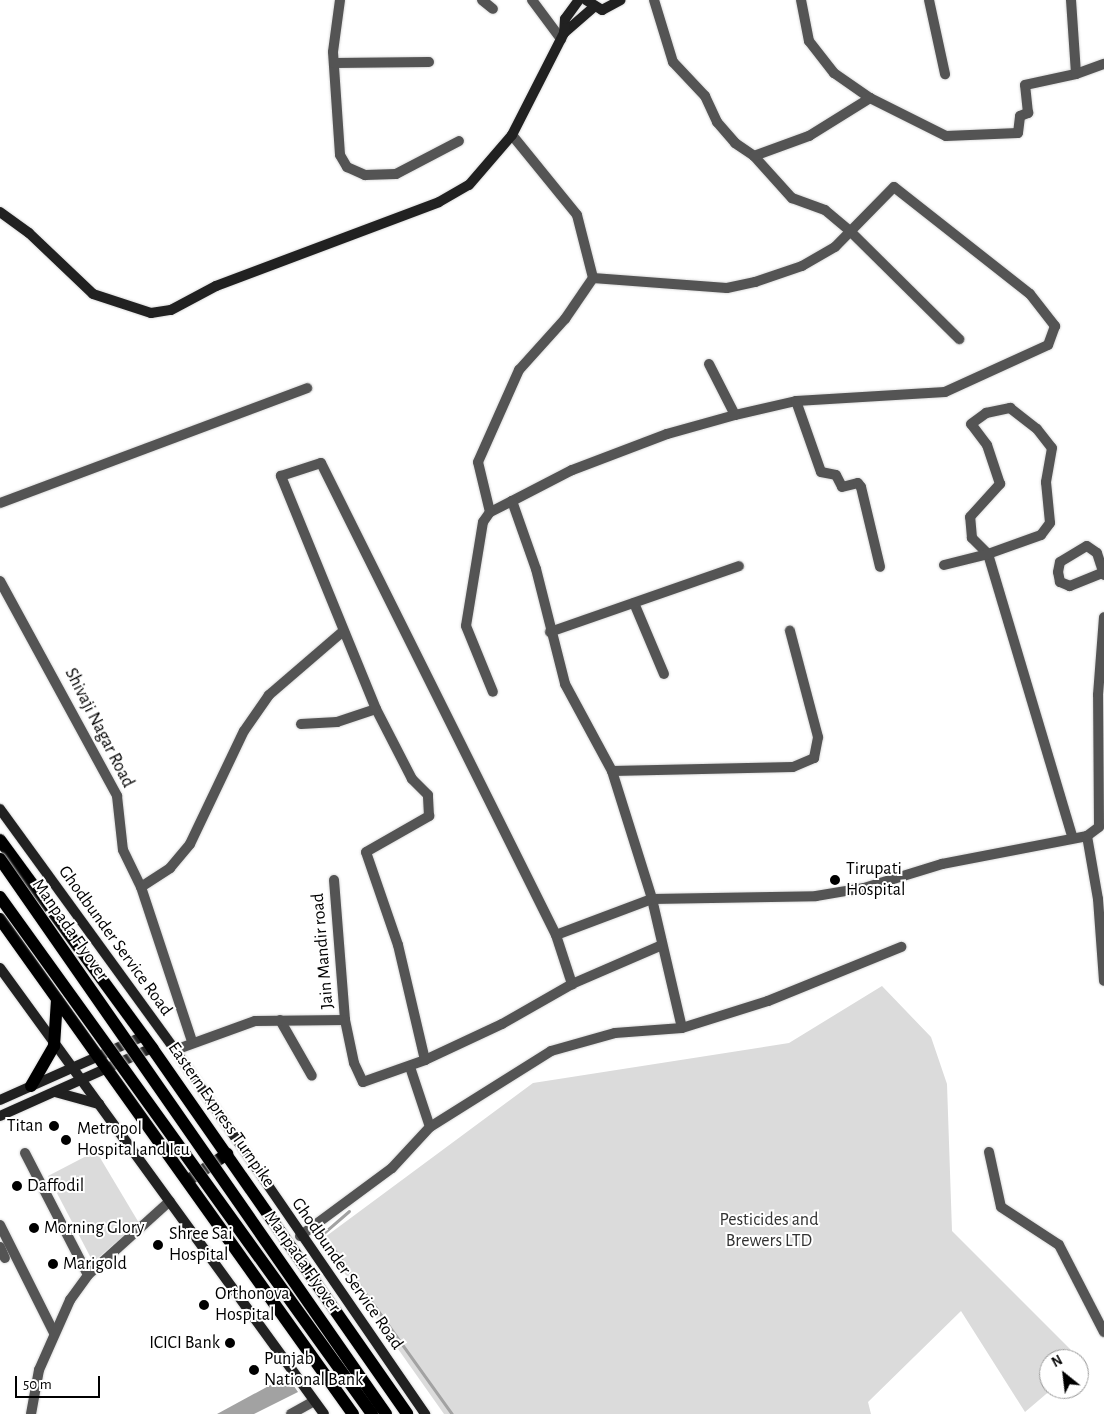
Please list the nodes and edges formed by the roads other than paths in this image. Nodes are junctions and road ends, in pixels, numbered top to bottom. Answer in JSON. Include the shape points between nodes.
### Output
{"nodes":[{"id":1,"x":340,"y":0,"type":"edge"},
{"id":2,"x":482,"y":0,"type":"edge"},
{"id":3,"x":532,"y":0,"type":"edge"},
{"id":4,"x":579,"y":0,"type":"edge"},
{"id":5,"x":621,"y":0,"type":"edge"},
{"id":6,"x":654,"y":0,"type":"edge"},
{"id":7,"x":801,"y":0,"type":"edge"},
{"id":8,"x":929,"y":0,"type":"edge"},
{"id":9,"x":1071,"y":0,"type":"edge"},
{"id":10,"x":590,"y":4,"type":"edge"},
{"id":11,"x":493,"y":9,"type":"dead end"},
{"id":12,"x":563,"y":36,"type":"junction"},
{"id":13,"x":428,"y":62,"type":"dead end"},
{"id":14,"x":334,"y":63,"type":"junction"},
{"id":15,"x":1104,"y":64,"type":"edge"},
{"id":16,"x":945,"y":74,"type":"dead end"},
{"id":17,"x":1076,"y":74,"type":"junction"},
{"id":18,"x":870,"y":98,"type":"junction"},
{"id":19,"x":512,"y":135,"type":"junction"},
{"id":20,"x":459,"y":140,"type":"dead end"},
{"id":21,"x":754,"y":156,"type":"junction"},
{"id":22,"x":0,"y":212,"type":"edge"},
{"id":23,"x":852,"y":233,"type":"junction"},
{"id":24,"x":593,"y":278,"type":"junction"},
{"id":25,"x":959,"y":339,"type":"dead end"},
{"id":26,"x":709,"y":364,"type":"dead end"},
{"id":27,"x":307,"y":388,"type":"dead end"},
{"id":28,"x":796,"y":401,"type":"junction"},
{"id":29,"x":735,"y":415,"type":"junction"},
{"id":30,"x":512,"y":501,"type":"junction"},
{"id":31,"x":0,"y":503,"type":"edge"},
{"id":32,"x":490,"y":512,"type":"junction"},
{"id":33,"x":988,"y":554,"type":"junction"},
{"id":34,"x":944,"y":565,"type":"dead end"},
{"id":35,"x":739,"y":566,"type":"dead end"},
{"id":36,"x":880,"y":567,"type":"dead end"},
{"id":37,"x":1103,"y":574,"type":"edge"},
{"id":38,"x":0,"y":581,"type":"edge"},
{"id":39,"x":634,"y":604,"type":"junction"},
{"id":40,"x":1104,"y":617,"type":"edge"},
{"id":41,"x":790,"y":631,"type":"dead end"},
{"id":42,"x":550,"y":632,"type":"junction"},
{"id":43,"x":341,"y":633,"type":"junction"},
{"id":44,"x":664,"y":674,"type":"dead end"},
{"id":45,"x":493,"y":692,"type":"dead end"},
{"id":46,"x":376,"y":709,"type":"junction"},
{"id":47,"x":301,"y":724,"type":"dead end"},
{"id":48,"x":612,"y":771,"type":"junction"},
{"id":49,"x":0,"y":809,"type":"edge"},
{"id":50,"x":1072,"y":836,"type":"junction"},
{"id":51,"x":1087,"y":836,"type":"junction"},
{"id":52,"x":0,"y":840,"type":"edge"},
{"id":53,"x":0,"y":859,"type":"edge"},
{"id":54,"x":334,"y":880,"type":"dead end"},
{"id":55,"x":141,"y":887,"type":"junction"},
{"id":56,"x":0,"y":897,"type":"edge"},
{"id":57,"x":652,"y":899,"type":"junction"},
{"id":58,"x":0,"y":919,"type":"edge"},
{"id":59,"x":556,"y":935,"type":"junction"},
{"id":60,"x":660,"y":946,"type":"junction"},
{"id":61,"x":901,"y":947,"type":"dead end"},
{"id":62,"x":0,"y":968,"type":"edge"},
{"id":63,"x":1104,"y":981,"type":"edge"},
{"id":64,"x":572,"y":984,"type":"junction"},
{"id":65,"x":56,"y":1000,"type":"junction"},
{"id":66,"x":280,"y":1020,"type":"junction"},
{"id":67,"x":345,"y":1020,"type":"junction"},
{"id":68,"x":682,"y":1028,"type":"junction"},
{"id":69,"x":144,"y":1036,"type":"junction"},
{"id":70,"x":192,"y":1041,"type":"junction"},
{"id":71,"x":54,"y":1046,"type":"junction"},
{"id":72,"x":152,"y":1048,"type":"junction"},
{"id":73,"x":174,"y":1050,"type":"junction"},
{"id":74,"x":98,"y":1056,"type":"junction"},
{"id":75,"x":425,"y":1060,"type":"junction"},
{"id":76,"x":75,"y":1067,"type":"junction"},
{"id":77,"x":410,"y":1067,"type":"junction"},
{"id":78,"x":107,"y":1068,"type":"junction"},
{"id":79,"x":312,"y":1076,"type":"dead end"},
{"id":80,"x":84,"y":1079,"type":"junction"},
{"id":81,"x":31,"y":1086,"type":"junction"},
{"id":82,"x":54,"y":1092,"type":"junction"},
{"id":83,"x":0,"y":1100,"type":"edge"},
{"id":84,"x":102,"y":1106,"type":"junction"},
{"id":85,"x":0,"y":1116,"type":"edge"},
{"id":86,"x":430,"y":1127,"type":"junction"},
{"id":87,"x":989,"y":1152,"type":"dead end"},
{"id":88,"x":25,"y":1153,"type":"dead end"},
{"id":89,"x":227,"y":1154,"type":"junction"},
{"id":90,"x":188,"y":1181,"type":"junction"},
{"id":91,"x":171,"y":1203,"type":"junction"},
{"id":92,"x":0,"y":1225,"type":"edge"},
{"id":93,"x":300,"y":1236,"type":"junction"},
{"id":94,"x":0,"y":1247,"type":"edge"},
{"id":95,"x":5,"y":1258,"type":"dead end"},
{"id":96,"x":88,"y":1275,"type":"junction"},
{"id":97,"x":1104,"y":1332,"type":"edge"},
{"id":98,"x":54,"y":1333,"type":"junction"},
{"id":99,"x":382,"y":1365,"type":"junction"},
{"id":100,"x":314,"y":1400,"type":"junction"},
{"id":101,"x":31,"y":1414,"type":"edge"},
{"id":102,"x":291,"y":1414,"type":"edge"},
{"id":103,"x":324,"y":1414,"type":"edge"},
{"id":104,"x":353,"y":1414,"type":"edge"},
{"id":105,"x":372,"y":1414,"type":"edge"},
{"id":106,"x":386,"y":1414,"type":"edge"},
{"id":107,"x":407,"y":1414,"type":"edge"},
{"id":108,"x":424,"y":1414,"type":"edge"}],
"edges":[{"from":1,"to":14,"type":"street"},
{"from":2,"to":11,"type":"street"},
{"from":3,"to":12,"type":"street"},
{"from":4,"to":12,"type":"street","via":[[565,19]]},
{"from":5,"to":10,"type":"street","via":[[611,8]]},
{"from":6,"to":21,"type":"street","via":[[673,62],[705,96],[717,122],[735,143]]},
{"from":7,"to":18,"type":"street","via":[[809,41],[819,57]]},
{"from":8,"to":16,"type":"street"},
{"from":9,"to":17,"type":"street"},
{"from":10,"to":12,"type":"street"},
{"from":12,"to":19,"type":"street"},
{"from":13,"to":14,"type":"street"},
{"from":14,"to":20,"type":"street","via":[[340,155],[347,167],[365,175],[396,174]]},
{"from":15,"to":17,"type":"street"},
{"from":17,"to":18,"type":"street","via":[[1025,85],[1028,113],[1020,116],[1018,133],[946,136]]},
{"from":18,"to":21,"type":"street","via":[[809,136]]},
{"from":19,"to":22,"type":"street","via":[[487,168],[439,202],[324,242],[216,286],[171,310],[151,313],[93,294],[29,233]]},
{"from":19,"to":24,"type":"street","via":[[577,215]]},
{"from":21,"to":23,"type":"street","via":[[792,198],[825,210]]},
{"from":23,"to":24,"type":"street","via":[[802,266],[727,288]]},
{"from":23,"to":25,"type":"street"},
{"from":23,"to":28,"type":"street","via":[[894,187],[1030,294],[1050,316],[1054,336],[1036,351],[945,392]]},
{"from":24,"to":32,"type":"street","via":[[565,319],[519,370],[478,462]]},
{"from":26,"to":29,"type":"street"},
{"from":27,"to":31,"type":"street"},
{"from":28,"to":29,"type":"street"},
{"from":28,"to":36,"type":"street","via":[[821,472],[836,475],[842,487],[858,483],[861,487]]},
{"from":29,"to":30,"type":"street","via":[[667,434],[572,470]]},
{"from":30,"to":32,"type":"street"},
{"from":30,"to":42,"type":"street","via":[[536,569]]},
{"from":32,"to":45,"type":"street","via":[[483,522],[466,626]]},
{"from":33,"to":33,"type":"street","via":[[1042,535],[1050,523],[1046,482],[1052,448],[1037,429],[1010,408],[986,413],[971,424],[987,445],[1000,484],[970,517],[972,538]]},
{"from":33,"to":34,"type":"street"},
{"from":33,"to":50,"type":"street"},
{"from":35,"to":39,"type":"street"},
{"from":37,"to":37,"type":"street","via":[[1070,586],[1060,582],[1058,572],[1060,562],[1088,546],[1097,553]]},
{"from":38,"to":55,"type":"street","name":"Shivaji Nagar Road","via":[[116,796],[123,850]]},
{"from":39,"to":42,"type":"street"},
{"from":39,"to":44,"type":"street"},
{"from":40,"to":51,"type":"street","via":[[1098,695],[1099,828]]},
{"from":41,"to":48,"type":"street","via":[[818,737],[814,758],[793,767]]},
{"from":42,"to":48,"type":"street","via":[[565,684]]},
{"from":43,"to":46,"type":"street"},
{"from":43,"to":55,"type":"street","via":[[269,695],[244,731],[190,844],[170,868]]},
{"from":43,"to":59,"type":"street","via":[[281,476],[321,463]]},
{"from":46,"to":47,"type":"street","via":[[337,722]]},
{"from":46,"to":75,"type":"street","via":[[412,779],[428,795],[430,808],[422,822],[366,852],[398,946]]},
{"from":48,"to":57,"type":"street"},
{"from":49,"to":73,"type":"street","name":"Ghodbunder Service Road"},
{"from":50,"to":51,"type":"street"},
{"from":50,"to":57,"type":"street","via":[[816,896]]},
{"from":51,"to":63,"type":"street","via":[[1098,899]]},
{"from":52,"to":69,"type":"main road","name":"Eastern Express Turnpike"},
{"from":53,"to":106,"type":"main road","name":"Manpada Flyover","bridge":true},
{"from":54,"to":67,"type":"street","name":"Jain Mandir road"},
{"from":55,"to":70,"type":"street","name":"Shivaji Nagar Road"},
{"from":56,"to":105,"type":"main road","name":"Manpada Flyover","bridge":true},
{"from":57,"to":59,"type":"street"},
{"from":57,"to":60,"type":"street"},
{"from":58,"to":65,"type":"main road"},
{"from":59,"to":64,"type":"street"},
{"from":60,"to":64,"type":"street"},
{"from":60,"to":68,"type":"street"},
{"from":61,"to":68,"type":"street","via":[[768,1001]]},
{"from":62,"to":71,"type":"street"},
{"from":64,"to":75,"type":"street","via":[[502,1024]]},
{"from":65,"to":71,"type":"main road"},
{"from":65,"to":74,"type":"main road"},
{"from":66,"to":67,"type":"street"},
{"from":66,"to":70,"type":"street","via":[[255,1021]]},
{"from":66,"to":79,"type":"street"},
{"from":67,"to":77,"type":"street","name":"Jain Mandir road","via":[[354,1063],[363,1082]]},
{"from":68,"to":86,"type":"street","via":[[615,1033],[551,1051]]},
{"from":69,"to":72,"type":"main road","name":"Eastern Express Turnpike"},
{"from":69,"to":74,"type":"street"},
{"from":70,"to":73,"type":"street"},
{"from":71,"to":76,"type":"street"},
{"from":71,"to":81,"type":"main road"},
{"from":72,"to":78,"type":"street"},
{"from":72,"to":89,"type":"main road","name":"Eastern Express Turnpike"},
{"from":73,"to":93,"type":"street","name":"Ghodbunder Service Road"},
{"from":74,"to":76,"type":"street"},
{"from":74,"to":78,"type":"main road"},
{"from":75,"to":77,"type":"street"},
{"from":76,"to":80,"type":"street"},
{"from":76,"to":81,"type":"street"},
{"from":77,"to":86,"type":"street"},
{"from":78,"to":80,"type":"street"},
{"from":78,"to":90,"type":"main road"},
{"from":80,"to":82,"type":"street"},
{"from":80,"to":84,"type":"street"},
{"from":81,"to":83,"type":"street"},
{"from":82,"to":84,"type":"street","via":[[74,1094]]},
{"from":82,"to":85,"type":"street"},
{"from":84,"to":91,"type":"street"},
{"from":86,"to":93,"type":"street","via":[[392,1168]]},
{"from":87,"to":97,"type":"street","via":[[1001,1207],[1059,1245]]},
{"from":88,"to":96,"type":"street"},
{"from":89,"to":90,"type":"main road"},
{"from":89,"to":99,"type":"main road","name":"Eastern Express Turnpike"},
{"from":90,"to":104,"type":"main road"},
{"from":91,"to":96,"type":"street"},
{"from":91,"to":100,"type":"street"},
{"from":92,"to":98,"type":"street"},
{"from":93,"to":99,"type":"street","name":"Ghodbunder Service Road"},
{"from":94,"to":95,"type":"street"},
{"from":96,"to":98,"type":"street"},
{"from":98,"to":101,"type":"street","via":[[39,1370]]},
{"from":99,"to":107,"type":"main road","name":"Eastern Express Turnpike"},
{"from":99,"to":108,"type":"street","name":"Ghodbunder Service Road"},
{"from":100,"to":102,"type":"street"},
{"from":100,"to":103,"type":"street"}]}
